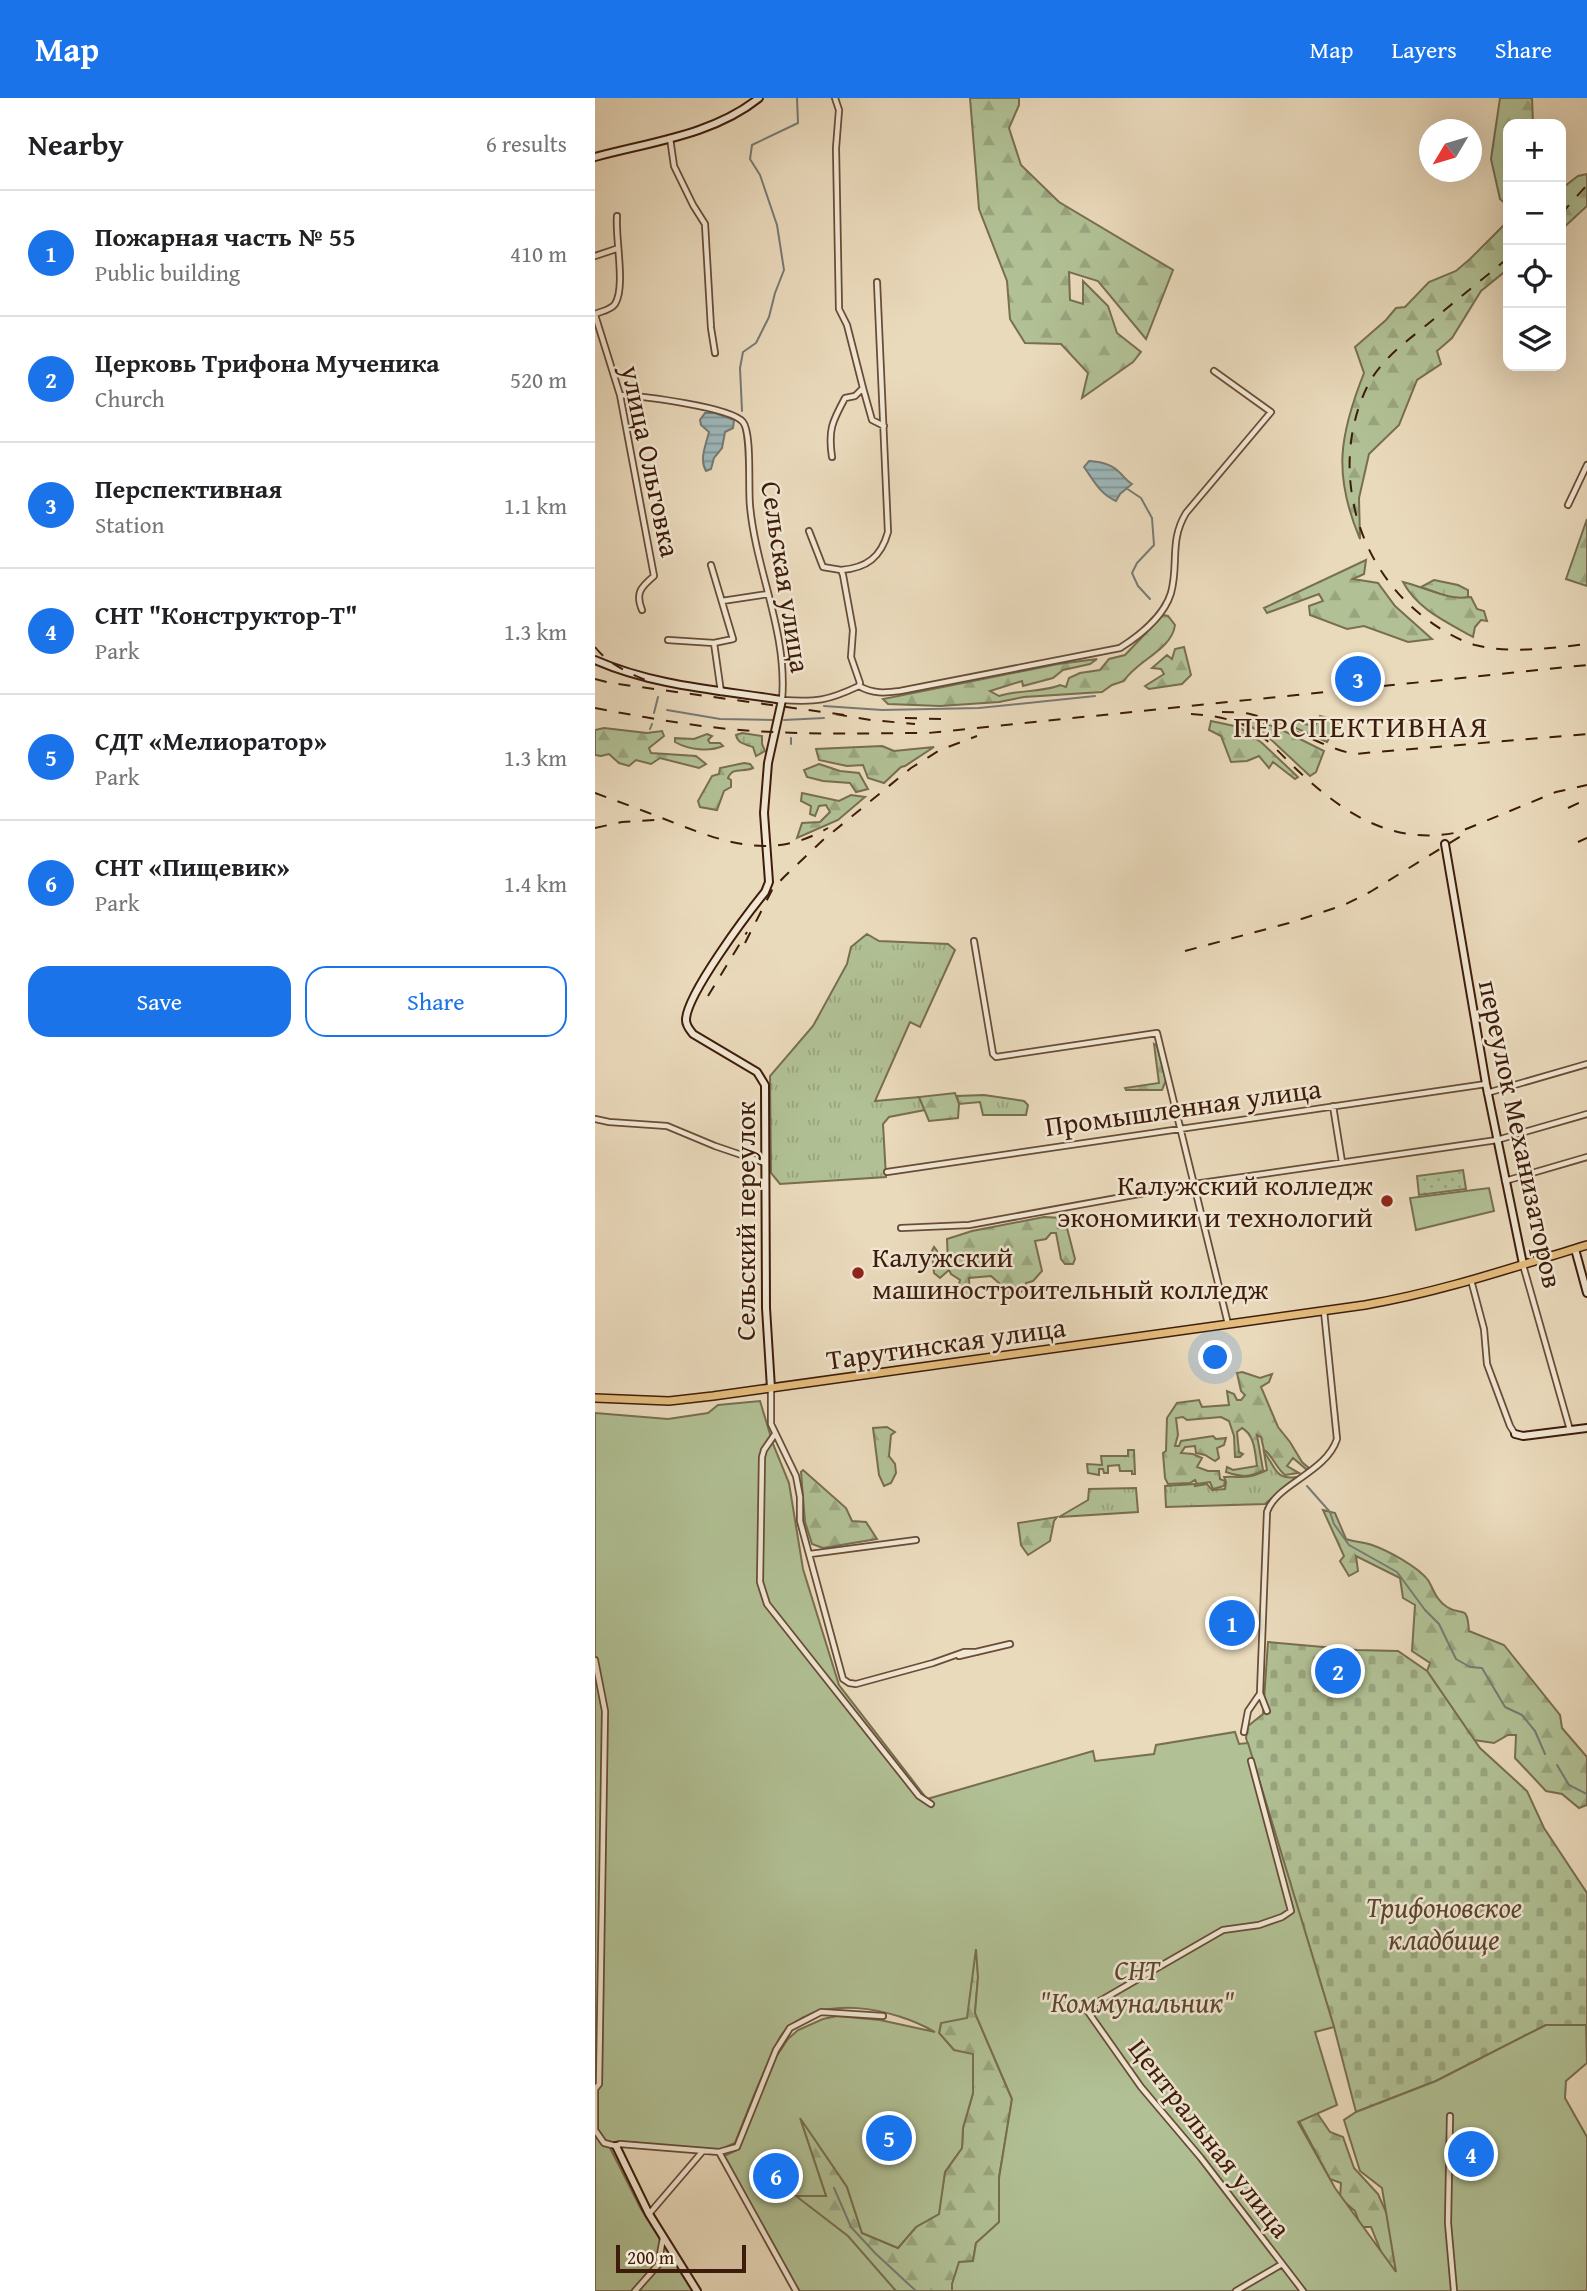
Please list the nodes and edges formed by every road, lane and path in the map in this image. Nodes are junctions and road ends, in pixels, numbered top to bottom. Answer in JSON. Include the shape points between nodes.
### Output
{"nodes":[{"id":1,"x":759,"y":98,"type":"edge"},
{"id":2,"x":835,"y":98,"type":"edge"},
{"id":3,"x":670,"y":137,"type":"junction"},
{"id":4,"x":595,"y":157,"type":"edge"},
{"id":5,"x":617,"y":216,"type":"dead end"},
{"id":6,"x":616,"y":248,"type":"junction"},
{"id":7,"x":595,"y":256,"type":"edge"},
{"id":8,"x":877,"y":282,"type":"dead end"},
{"id":9,"x":595,"y":314,"type":"edge"},
{"id":10,"x":715,"y":353,"type":"dead end"},
{"id":11,"x":1214,"y":370,"type":"dead end"},
{"id":12,"x":863,"y":388,"type":"junction"},
{"id":13,"x":619,"y":396,"type":"junction"},
{"id":14,"x":884,"y":425,"type":"junction"},
{"id":15,"x":832,"y":457,"type":"dead end"},
{"id":16,"x":1587,"y":465,"type":"edge"},
{"id":17,"x":1568,"y":505,"type":"dead end"},
{"id":18,"x":809,"y":531,"type":"dead end"},
{"id":19,"x":711,"y":565,"type":"dead end"},
{"id":20,"x":841,"y":570,"type":"junction"},
{"id":21,"x":768,"y":594,"type":"junction"},
{"id":22,"x":722,"y":601,"type":"junction"},
{"id":23,"x":642,"y":610,"type":"dead end"},
{"id":24,"x":668,"y":640,"type":"dead end"},
{"id":25,"x":714,"y":643,"type":"junction"},
{"id":26,"x":595,"y":660,"type":"edge"},
{"id":27,"x":859,"y":686,"type":"junction"},
{"id":28,"x":721,"y":692,"type":"junction"},
{"id":29,"x":782,"y":700,"type":"junction"},
{"id":30,"x":1445,"y":844,"type":"dead end"},
{"id":31,"x":974,"y":941,"type":"dead end"},
{"id":32,"x":1587,"y":1063,"type":"edge"},
{"id":33,"x":1486,"y":1084,"type":"junction"},
{"id":34,"x":1487,"y":1093,"type":"junction"},
{"id":35,"x":1333,"y":1106,"type":"junction"},
{"id":36,"x":1587,"y":1114,"type":"edge"},
{"id":37,"x":595,"y":1119,"type":"edge"},
{"id":38,"x":1182,"y":1127,"type":"junction"},
{"id":39,"x":1497,"y":1140,"type":"junction"},
{"id":40,"x":1587,"y":1157,"type":"edge"},
{"id":41,"x":1342,"y":1162,"type":"junction"},
{"id":42,"x":765,"y":1163,"type":"junction"},
{"id":43,"x":887,"y":1172,"type":"dead end"},
{"id":44,"x":1504,"y":1181,"type":"junction"},
{"id":45,"x":1194,"y":1184,"type":"junction"},
{"id":46,"x":901,"y":1228,"type":"dead end"},
{"id":47,"x":1587,"y":1245,"type":"edge"},
{"id":48,"x":1574,"y":1249,"type":"junction"},
{"id":49,"x":1523,"y":1264,"type":"junction"},
{"id":50,"x":1471,"y":1280,"type":"junction"},
{"id":51,"x":1587,"y":1293,"type":"edge"},
{"id":52,"x":1324,"y":1310,"type":"junction"},
{"id":53,"x":1228,"y":1324,"type":"junction"},
{"id":54,"x":771,"y":1388,"type":"junction"},
{"id":55,"x":595,"y":1398,"type":"edge"},
{"id":56,"x":1587,"y":1428,"type":"edge"},
{"id":57,"x":1570,"y":1430,"type":"junction"},
{"id":58,"x":775,"y":1434,"type":"junction"},
{"id":59,"x":1515,"y":1434,"type":"joint"},
{"id":60,"x":916,"y":1541,"type":"dead end"},
{"id":61,"x":810,"y":1554,"type":"junction"},
{"id":62,"x":1010,"y":1644,"type":"dead end"},
{"id":63,"x":595,"y":1660,"type":"edge"},
{"id":64,"x":1260,"y":1693,"type":"junction"},
{"id":65,"x":1267,"y":1711,"type":"dead end"},
{"id":66,"x":1244,"y":1732,"type":"dead end"},
{"id":67,"x":1251,"y":1761,"type":"dead end"},
{"id":68,"x":931,"y":1804,"type":"dead end"},
{"id":69,"x":883,"y":2016,"type":"dead end"},
{"id":70,"x":1450,"y":2116,"type":"dead end"},
{"id":71,"x":616,"y":2146,"type":"junction"},
{"id":72,"x":702,"y":2151,"type":"junction"},
{"id":73,"x":719,"y":2152,"type":"junction"},
{"id":74,"x":649,"y":2214,"type":"junction"},
{"id":75,"x":663,"y":2237,"type":"junction"},
{"id":76,"x":1282,"y":2264,"type":"junction"},
{"id":77,"x":635,"y":2291,"type":"edge"},
{"id":78,"x":697,"y":2291,"type":"edge"},
{"id":79,"x":796,"y":2291,"type":"edge"},
{"id":80,"x":1236,"y":2291,"type":"edge"},
{"id":81,"x":1303,"y":2291,"type":"edge"},
{"id":82,"x":1454,"y":2291,"type":"edge"}],
"edges":[{"from":1,"to":3,"type":"street","via":[[722,121]]},
{"from":2,"to":12,"type":"street","via":[[839,110],[839,309]]},
{"from":3,"to":4,"type":"street"},
{"from":3,"to":10,"type":"street","via":[[674,166],[705,224]]},
{"from":5,"to":6,"type":"street"},
{"from":6,"to":7,"type":"street"},
{"from":6,"to":9,"type":"street","via":[[618,296],[609,309]]},
{"from":8,"to":14,"type":"street"},
{"from":9,"to":13,"type":"street","name":"улица Ольговка"},
{"from":11,"to":27,"type":"street","via":[[1271,412],[1178,526],[1170,594],[1138,637],[1120,648],[900,691],[880,693]]},
{"from":12,"to":14,"type":"street","via":[[872,420]]},
{"from":12,"to":15,"type":"street","via":[[845,398],[832,422]]},
{"from":13,"to":21,"type":"street","name":"Сельская улица","via":[[678,401],[730,413],[743,422],[750,506]]},
{"from":13,"to":23,"type":"street","name":"улица Ольговка","via":[[654,576],[640,589]]},
{"from":14,"to":20,"type":"street","via":[[888,532],[884,547],[869,564]]},
{"from":16,"to":17,"type":"street"},
{"from":18,"to":20,"type":"street","via":[[823,567]]},
{"from":19,"to":22,"type":"street"},
{"from":20,"to":27,"type":"street"},
{"from":21,"to":22,"type":"street"},
{"from":21,"to":29,"type":"street","name":"Сельская улица","via":[[782,659]]},
{"from":22,"to":25,"type":"street","via":[[733,639]]},
{"from":24,"to":25,"type":"street"},
{"from":25,"to":28,"type":"street"},
{"from":26,"to":28,"type":"street","via":[[666,684]]},
{"from":27,"to":29,"type":"street","via":[[819,702]]},
{"from":28,"to":29,"type":"street"},
{"from":29,"to":42,"type":"street","name":"Сельский переулок","via":[[768,763],[764,813],[769,882],[709,971],[686,1020],[701,1040],[763,1078]]},
{"from":30,"to":33,"type":"street","name":"переулок Механизаторов"},
{"from":31,"to":38,"type":"street","via":[[996,1057],[1157,1033]]},
{"from":32,"to":34,"type":"street"},
{"from":33,"to":34,"type":"street","name":"переулок Механизаторов"},
{"from":33,"to":35,"type":"street","name":"Промышленная улица"},
{"from":34,"to":39,"type":"street","name":"переулок Механизаторов"},
{"from":35,"to":38,"type":"street","name":"Промышленная улица"},
{"from":35,"to":41,"type":"street"},
{"from":36,"to":39,"type":"street"},
{"from":37,"to":42,"type":"street","via":[[667,1126]]},
{"from":38,"to":43,"type":"street","name":"Промышленная улица"},
{"from":38,"to":45,"type":"street"},
{"from":39,"to":41,"type":"street"},
{"from":39,"to":44,"type":"street","name":"переулок Механизаторов"},
{"from":40,"to":44,"type":"street"},
{"from":41,"to":45,"type":"street"},
{"from":42,"to":54,"type":"street","name":"Сельский переулок"},
{"from":44,"to":49,"type":"street","name":"переулок Механизаторов"},
{"from":45,"to":46,"type":"street","via":[[969,1225]]},
{"from":45,"to":53,"type":"street"},
{"from":47,"to":48,"type":"main road","name":"Тарутинская улица"},
{"from":48,"to":49,"type":"main road","name":"Тарутинская улица"},
{"from":48,"to":51,"type":"street"},
{"from":49,"to":50,"type":"main road","name":"Тарутинская улица"},
{"from":49,"to":57,"type":"street","name":"переулок Механизаторов"},
{"from":50,"to":52,"type":"main road","name":"Тарутинская улица","via":[[1405,1298]]},
{"from":50,"to":59,"type":"street","via":[[1487,1364]]},
{"from":52,"to":53,"type":"main road","name":"Тарутинская улица"},
{"from":52,"to":64,"type":"street","via":[[1337,1439],[1324,1461],[1275,1500],[1267,1512]]},
{"from":53,"to":54,"type":"main road","name":"Тарутинская улица"},
{"from":54,"to":55,"type":"main road","name":"Тарутинская улица","via":[[669,1401]]},
{"from":54,"to":58,"type":"street"},
{"from":56,"to":57,"type":"street"},
{"from":57,"to":59,"type":"street"},
{"from":58,"to":61,"type":"street","via":[[796,1476],[800,1521]]},
{"from":58,"to":68,"type":"street","via":[[762,1457],[759,1582],[767,1604],[919,1796]]},
{"from":60,"to":61,"type":"street"},
{"from":61,"to":62,"type":"street","via":[[843,1679],[849,1683]]},
{"from":63,"to":71,"type":"street","via":[[605,1711],[600,2072],[595,2089],[595,2130],[604,2143]]},
{"from":64,"to":65,"type":"street"},
{"from":64,"to":66,"type":"street","via":[[1248,1711]]},
{"from":67,"to":76,"type":"street","name":"Центральная улица","via":[[1291,1911],[1259,1925],[1223,1930],[1086,2009],[1141,2087]]},
{"from":69,"to":73,"type":"street","via":[[821,2012],[790,2028],[776,2050],[737,2147]]},
{"from":70,"to":82,"type":"street","via":[[1448,2223]]},
{"from":71,"to":72,"type":"street"},
{"from":71,"to":74,"type":"street"},
{"from":72,"to":73,"type":"street"},
{"from":72,"to":74,"type":"street"},
{"from":73,"to":79,"type":"street"},
{"from":74,"to":75,"type":"street"},
{"from":75,"to":77,"type":"street","via":[[658,2264]]},
{"from":75,"to":78,"type":"street"},
{"from":76,"to":80,"type":"street"},
{"from":76,"to":81,"type":"street","name":"Центральная улица"}]}
